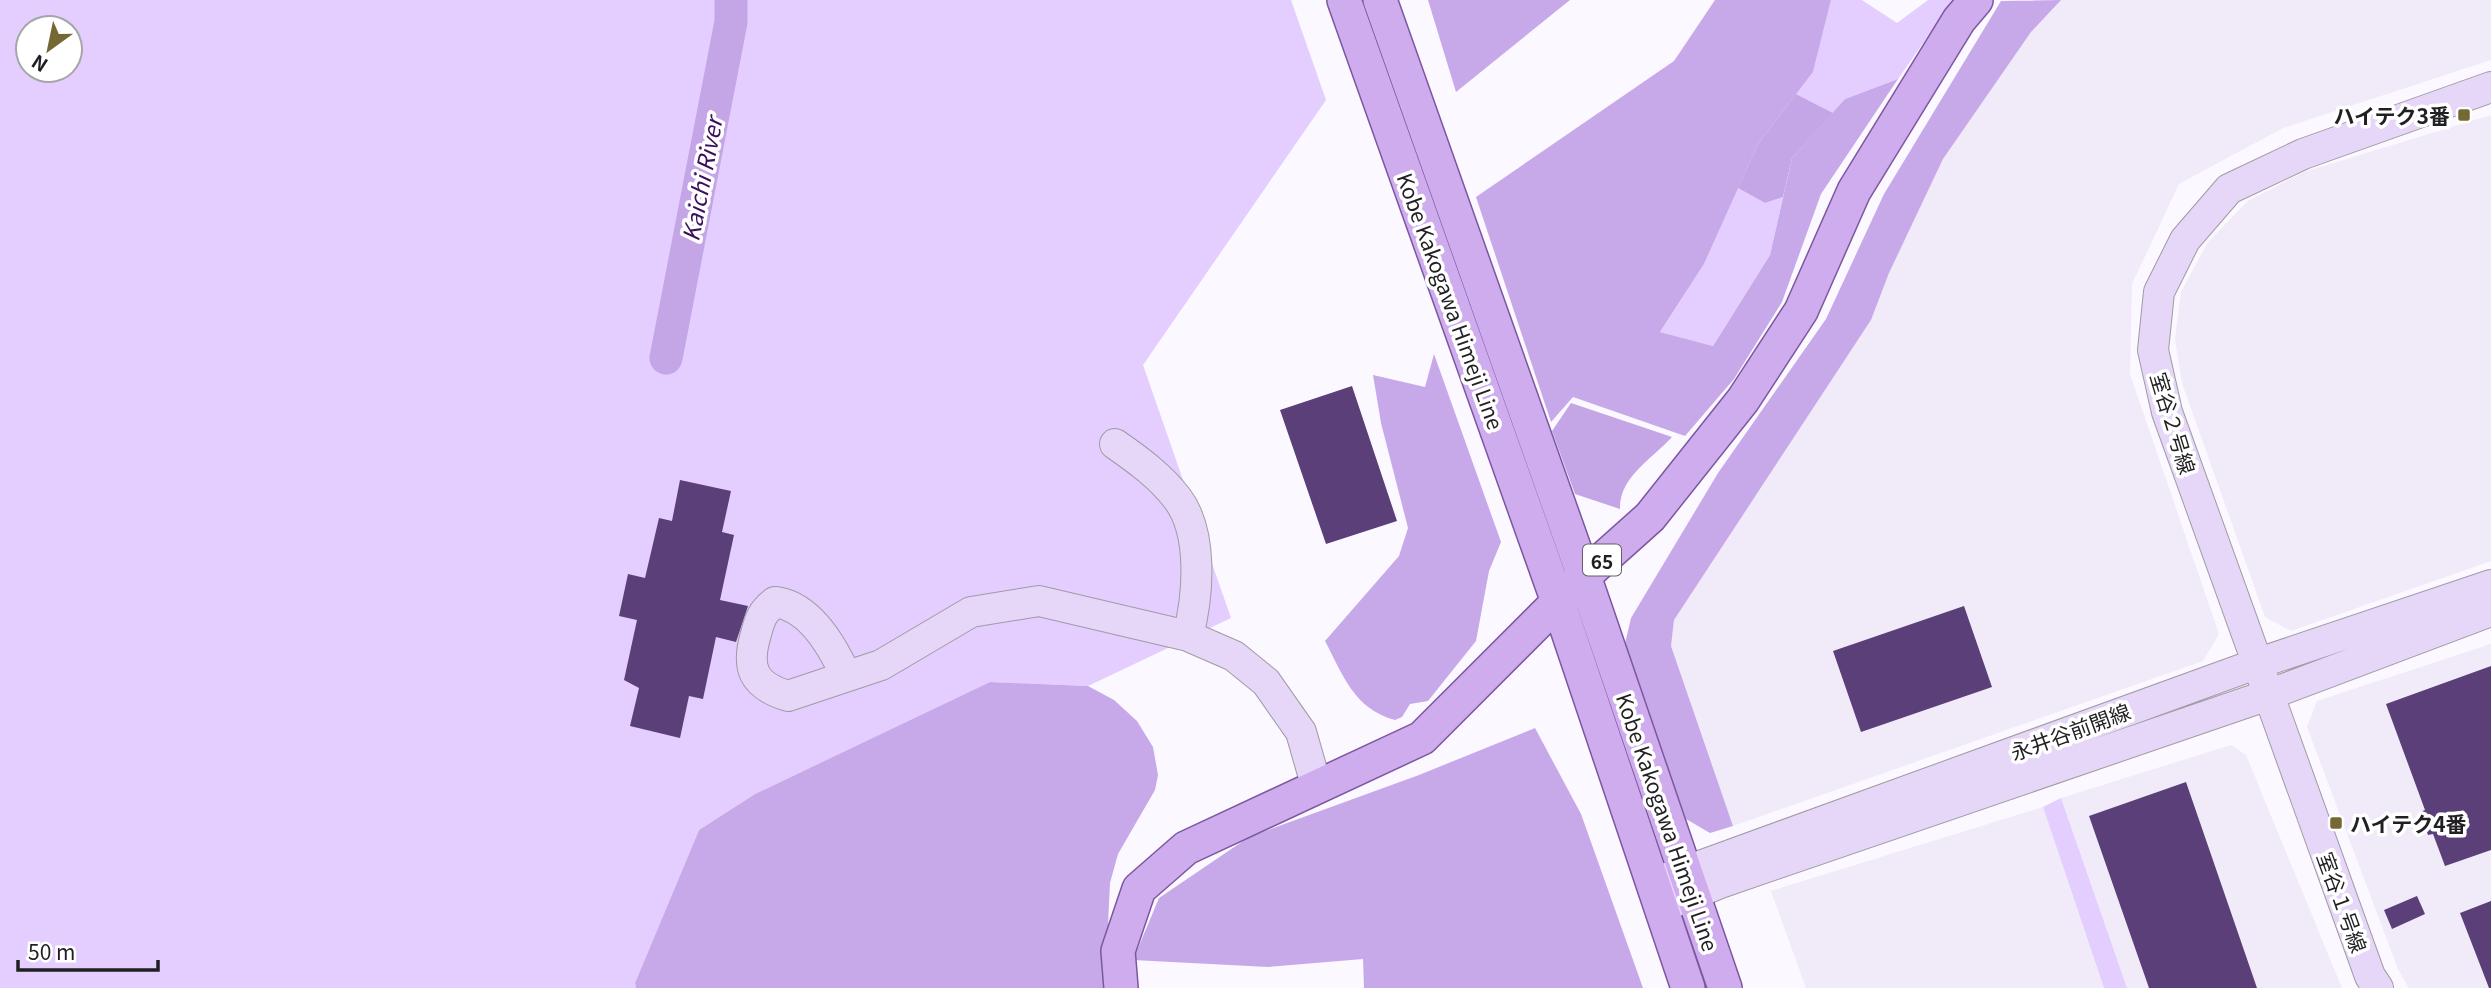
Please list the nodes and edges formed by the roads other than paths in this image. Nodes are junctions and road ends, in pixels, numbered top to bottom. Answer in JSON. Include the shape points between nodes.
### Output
{"nodes":[{"id":1,"x":1345,"y":0,"type":"edge"},
{"id":2,"x":1380,"y":0,"type":"edge"},
{"id":3,"x":1976,"y":0,"type":"edge"},
{"id":4,"x":2491,"y":87,"type":"edge"},
{"id":5,"x":1115,"y":444,"type":"dead end"},
{"id":6,"x":1584,"y":576,"type":"junction"},
{"id":7,"x":2491,"y":585,"type":"edge"},
{"id":8,"x":1558,"y":602,"type":"junction"},
{"id":9,"x":2491,"y":611,"type":"edge"},
{"id":10,"x":1188,"y":636,"type":"junction"},
{"id":11,"x":2256,"y":664,"type":"junction"},
{"id":12,"x":846,"y":676,"type":"dead end"},
{"id":13,"x":2268,"y":695,"type":"junction"},
{"id":14,"x":1317,"y":788,"type":"junction"},
{"id":15,"x":1688,"y":883,"type":"junction"},
{"id":16,"x":1655,"y":896,"type":"junction"},
{"id":17,"x":1121,"y":988,"type":"edge"},
{"id":18,"x":1688,"y":988,"type":"edge"},
{"id":19,"x":1725,"y":988,"type":"edge"},
{"id":20,"x":2378,"y":988,"type":"edge"}],
"edges":[{"from":1,"to":8,"type":"main road","name":"Kobe Kakogawa Himeji Line"},
{"from":2,"to":6,"type":"main road","name":"Kobe Kakogawa Himeji Line","number":"65"},
{"from":3,"to":6,"type":"main road","number":"65","via":[[1959,20],[1854,191],[1801,311],[1743,400],[1650,517]]},
{"from":4,"to":11,"type":"street","name":"室谷２号線","via":[[2303,154],[2229,189],[2185,240],[2159,292],[2153,350],[2167,412]]},
{"from":5,"to":10,"type":"street","via":[[1148,468],[1179,500],[1192,536],[1197,574]]},
{"from":6,"to":8,"type":"main road","number":"65"},
{"from":6,"to":15,"type":"main road","name":"Kobe Kakogawa Himeji Line","number":"65"},
{"from":7,"to":11,"type":"street","name":"永井谷前開線"},
{"from":8,"to":14,"type":"main road","number":"65","via":[[1422,738]]},
{"from":8,"to":16,"type":"main road","name":"Kobe Kakogawa Himeji Line"},
{"from":9,"to":13,"type":"street","name":"永井谷前開線"},
{"from":10,"to":12,"type":"street","via":[[1039,601],[971,612],[881,665]]},
{"from":10,"to":14,"type":"street","via":[[1234,656],[1266,682],[1301,732]]},
{"from":11,"to":13,"type":"street","name":"室谷２号線"},
{"from":11,"to":15,"type":"street","name":"永井谷前開線"},
{"from":13,"to":15,"type":"street","name":"永井谷前開線","via":[[1723,882]]},
{"from":13,"to":20,"type":"street","name":"室谷１号線"},
{"from":14,"to":17,"type":"main road","number":"65","via":[[1186,848],[1139,889],[1118,951]]},
{"from":15,"to":16,"type":"street","name":"永井谷前開線"},
{"from":15,"to":19,"type":"main road","name":"Kobe Kakogawa Himeji Line","number":"65"},
{"from":16,"to":18,"type":"main road","name":"Kobe Kakogawa Himeji Line"}]}
